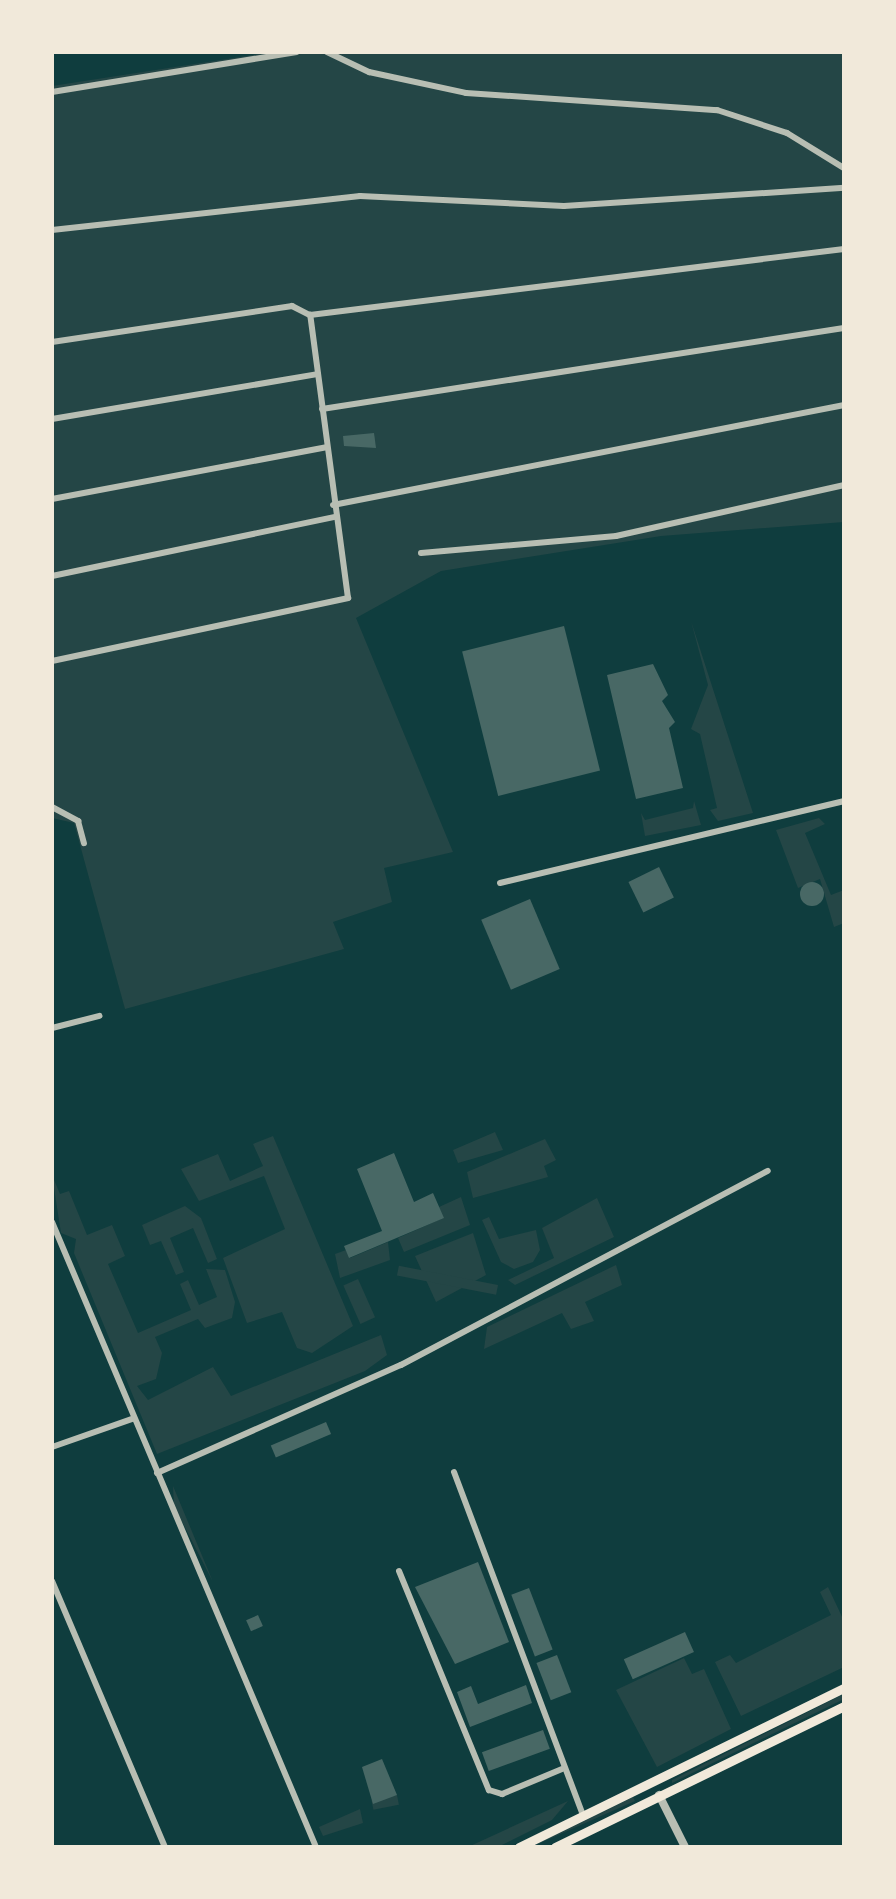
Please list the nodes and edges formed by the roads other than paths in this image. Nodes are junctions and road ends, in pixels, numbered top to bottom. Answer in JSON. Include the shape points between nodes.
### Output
{"nodes":[{"id":1,"x":297,"y":52,"type":"edge"},
{"id":2,"x":327,"y":52,"type":"edge"},
{"id":3,"x":52,"y":92,"type":"edge"},
{"id":4,"x":844,"y":168,"type":"edge"},
{"id":5,"x":844,"y":188,"type":"edge"},
{"id":6,"x":52,"y":230,"type":"edge"},
{"id":7,"x":844,"y":249,"type":"edge"},
{"id":8,"x":310,"y":315,"type":"junction"},
{"id":9,"x":844,"y":328,"type":"edge"},
{"id":10,"x":52,"y":342,"type":"edge"},
{"id":11,"x":317,"y":374,"type":"junction"},
{"id":12,"x":844,"y":405,"type":"edge"},
{"id":13,"x":322,"y":409,"type":"junction"},
{"id":14,"x":52,"y":419,"type":"edge"},
{"id":15,"x":326,"y":447,"type":"junction"},
{"id":16,"x":844,"y":485,"type":"edge"},
{"id":17,"x":52,"y":499,"type":"edge"},
{"id":18,"x":333,"y":505,"type":"junction"},
{"id":19,"x":335,"y":517,"type":"junction"},
{"id":20,"x":421,"y":553,"type":"dead end"},
{"id":21,"x":52,"y":576,"type":"edge"},
{"id":22,"x":52,"y":661,"type":"edge"},
{"id":23,"x":844,"y":801,"type":"edge"},
{"id":24,"x":52,"y":807,"type":"edge"},
{"id":25,"x":84,"y":843,"type":"dead end"},
{"id":26,"x":500,"y":883,"type":"dead end"},
{"id":27,"x":99,"y":1016,"type":"dead end"},
{"id":28,"x":52,"y":1028,"type":"edge"},
{"id":29,"x":768,"y":1171,"type":"dead end"},
{"id":30,"x":52,"y":1222,"type":"edge"},
{"id":31,"x":132,"y":1419,"type":"junction"},
{"id":32,"x":52,"y":1447,"type":"edge"},
{"id":33,"x":454,"y":1472,"type":"dead end"},
{"id":34,"x":157,"y":1473,"type":"junction"},
{"id":35,"x":399,"y":1571,"type":"dead end"},
{"id":36,"x":52,"y":1581,"type":"edge"},
{"id":37,"x":844,"y":1688,"type":"edge"},
{"id":38,"x":844,"y":1706,"type":"edge"},
{"id":39,"x":562,"y":1769,"type":"junction"},
{"id":40,"x":663,"y":1775,"type":"junction"},
{"id":41,"x":659,"y":1795,"type":"junction"},
{"id":42,"x":583,"y":1816,"type":"junction"},
{"id":43,"x":165,"y":1847,"type":"edge"},
{"id":44,"x":316,"y":1847,"type":"edge"},
{"id":45,"x":519,"y":1847,"type":"edge"},
{"id":46,"x":555,"y":1847,"type":"edge"},
{"id":47,"x":685,"y":1847,"type":"edge"}],
"edges":[{"from":1,"to":3,"type":"street"},
{"from":2,"to":4,"type":"street","via":[[369,72],[466,93],[727,112],[787,133]]},
{"from":5,"to":6,"type":"street","via":[[564,206],[360,196]]},
{"from":7,"to":8,"type":"street"},
{"from":8,"to":10,"type":"street","via":[[292,306]]},
{"from":8,"to":11,"type":"street"},
{"from":9,"to":13,"type":"street"},
{"from":11,"to":13,"type":"street"},
{"from":11,"to":14,"type":"street"},
{"from":12,"to":18,"type":"street"},
{"from":13,"to":15,"type":"street"},
{"from":15,"to":17,"type":"street"},
{"from":15,"to":18,"type":"street"},
{"from":16,"to":20,"type":"street","via":[[616,536]]},
{"from":18,"to":19,"type":"street"},
{"from":19,"to":21,"type":"street"},
{"from":19,"to":22,"type":"street","via":[[348,598]]},
{"from":23,"to":26,"type":"street"},
{"from":24,"to":25,"type":"street","via":[[78,821]]},
{"from":27,"to":28,"type":"street"},
{"from":29,"to":34,"type":"street","via":[[401,1365]]},
{"from":30,"to":31,"type":"street"},
{"from":31,"to":32,"type":"street"},
{"from":31,"to":34,"type":"street"},
{"from":33,"to":39,"type":"street","via":[[547,1714]]},
{"from":34,"to":44,"type":"street"},
{"from":35,"to":39,"type":"street","via":[[489,1790],[502,1794]]},
{"from":36,"to":43,"type":"street"},
{"from":37,"to":40,"type":"main road"},
{"from":38,"to":41,"type":"main road"},
{"from":39,"to":42,"type":"street"},
{"from":40,"to":41,"type":"main road"},
{"from":40,"to":42,"type":"main road"},
{"from":41,"to":46,"type":"main road"},
{"from":41,"to":47,"type":"street"},
{"from":42,"to":45,"type":"main road"}]}
